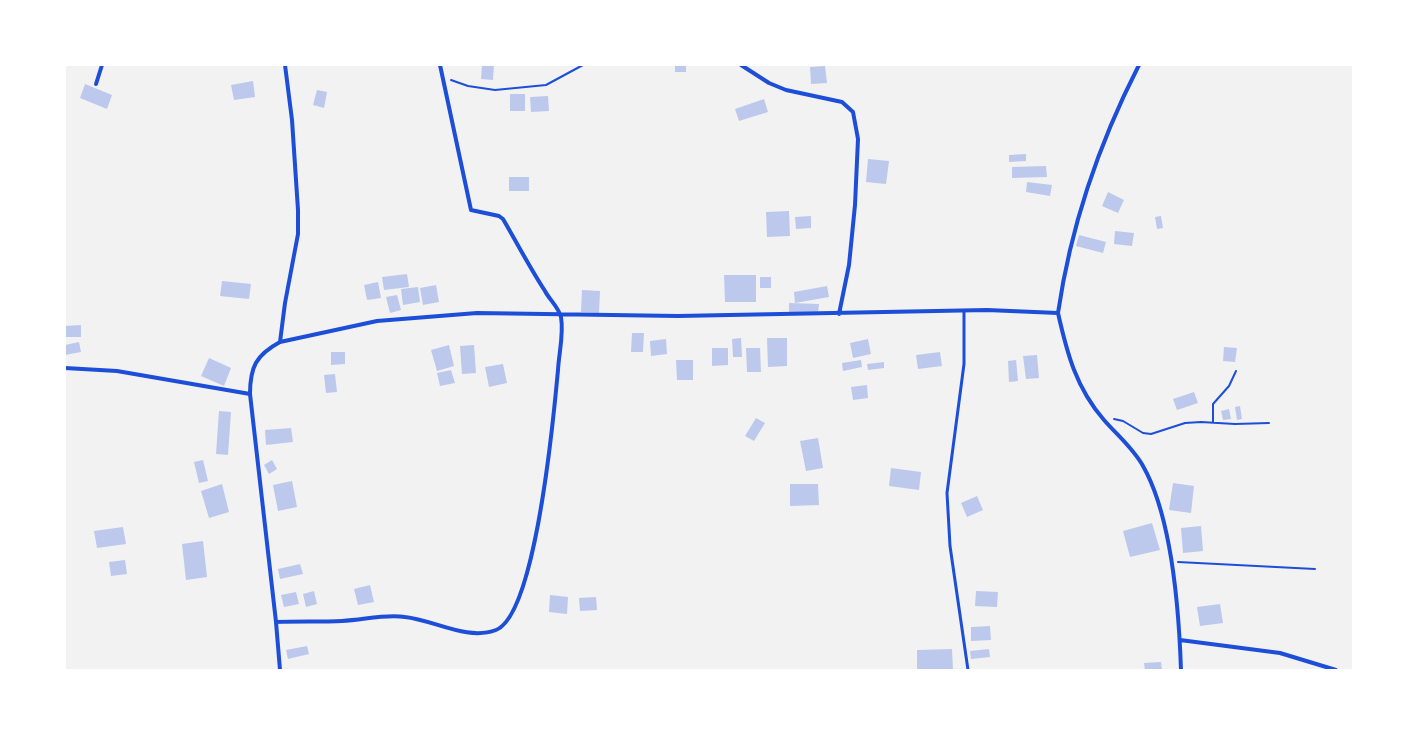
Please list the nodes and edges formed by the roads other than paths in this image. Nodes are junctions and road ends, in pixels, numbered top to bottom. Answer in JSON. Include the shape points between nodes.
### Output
{"nodes":[{"id":1,"x":102,"y":65,"type":"edge"},
{"id":2,"x":285,"y":65,"type":"edge"},
{"id":3,"x":440,"y":65,"type":"edge"},
{"id":4,"x":741,"y":65,"type":"edge"},
{"id":5,"x":1139,"y":65,"type":"edge"},
{"id":6,"x":96,"y":84,"type":"dead end"},
{"id":7,"x":964,"y":311,"type":"junction"},
{"id":8,"x":1058,"y":313,"type":"junction"},
{"id":9,"x":839,"y":314,"type":"junction"},
{"id":10,"x":560,"y":315,"type":"junction"},
{"id":11,"x":280,"y":342,"type":"junction"},
{"id":12,"x":65,"y":368,"type":"edge"},
{"id":13,"x":250,"y":394,"type":"junction"},
{"id":14,"x":276,"y":622,"type":"junction"},
{"id":15,"x":1180,"y":640,"type":"junction"},
{"id":16,"x":280,"y":670,"type":"edge"},
{"id":17,"x":968,"y":670,"type":"edge"},
{"id":18,"x":1181,"y":670,"type":"edge"},
{"id":19,"x":1336,"y":670,"type":"edge"}],
"edges":[{"from":1,"to":6,"type":"street"},
{"from":2,"to":11,"type":"street","via":[[292,120],[298,234],[284,303]]},
{"from":3,"to":10,"type":"street","via":[[471,210],[503,219]]},
{"from":4,"to":9,"type":"street","via":[[769,83],[786,90],[838,100],[853,112],[858,139],[855,204],[849,265]]},
{"from":5,"to":8,"type":"street","via":[[1116,111],[1091,175],[1074,228]]},
{"from":7,"to":8,"type":"street"},
{"from":7,"to":9,"type":"street"},
{"from":7,"to":17,"type":"lane","via":[[964,364],[947,493],[950,546]]},
{"from":8,"to":15,"type":"street","via":[[1076,380],[1103,419],[1136,454],[1154,491],[1171,561]]},
{"from":9,"to":10,"type":"street"},
{"from":10,"to":11,"type":"street","via":[[477,313],[377,321]]},
{"from":10,"to":14,"type":"street","via":[[561,340],[543,496],[531,556],[520,594],[512,614],[505,623],[497,630],[471,633],[422,619],[385,615],[341,621]]},
{"from":11,"to":13,"type":"street","via":[[267,349],[256,361],[250,377]]},
{"from":12,"to":13,"type":"street","via":[[117,371]]},
{"from":13,"to":14,"type":"street"},
{"from":14,"to":16,"type":"street"},
{"from":15,"to":18,"type":"street"},
{"from":15,"to":19,"type":"street","via":[[1280,653]]}]}
